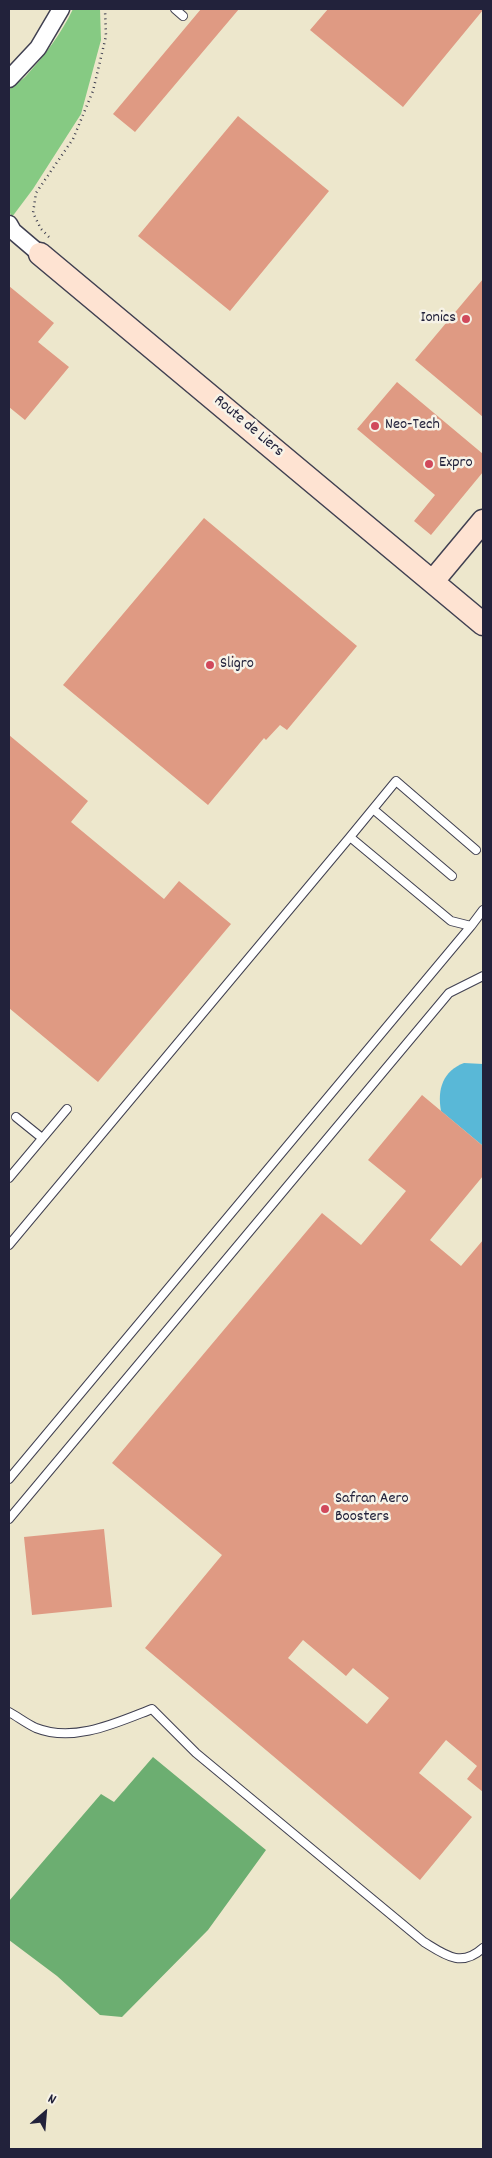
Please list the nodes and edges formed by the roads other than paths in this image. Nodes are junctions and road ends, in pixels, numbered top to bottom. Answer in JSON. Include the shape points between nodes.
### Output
{"nodes":[{"id":1,"x":61,"y":9,"type":"edge"},
{"id":2,"x":175,"y":9,"type":"edge"},
{"id":3,"x":183,"y":16,"type":"dead end"},
{"id":4,"x":10,"y":75,"type":"edge"},
{"id":5,"x":10,"y":228,"type":"edge"},
{"id":6,"x":40,"y":254,"type":"joint"},
{"id":7,"x":483,"y":521,"type":"edge"},
{"id":8,"x":433,"y":581,"type":"junction"},
{"id":9,"x":483,"y":624,"type":"edge"},
{"id":10,"x":373,"y":809,"type":"junction"},
{"id":11,"x":350,"y":837,"type":"junction"},
{"id":12,"x":476,"y":850,"type":"dead end"},
{"id":13,"x":452,"y":876,"type":"dead end"},
{"id":14,"x":483,"y":910,"type":"edge"},
{"id":15,"x":471,"y":926,"type":"junction"},
{"id":16,"x":483,"y":976,"type":"edge"},
{"id":17,"x":67,"y":1109,"type":"dead end"},
{"id":18,"x":16,"y":1117,"type":"dead end"},
{"id":19,"x":42,"y":1138,"type":"junction"},
{"id":20,"x":9,"y":1178,"type":"edge"},
{"id":21,"x":9,"y":1246,"type":"edge"},
{"id":22,"x":9,"y":1479,"type":"edge"},
{"id":23,"x":9,"y":1519,"type":"edge"},
{"id":24,"x":9,"y":1712,"type":"edge"},
{"id":25,"x":483,"y":1948,"type":"edge"}],
"edges":[{"from":1,"to":4,"type":"street","via":[[38,48]]},
{"from":2,"to":3,"type":"lane"},
{"from":5,"to":6,"type":"street","name":"Route de Liers"},
{"from":6,"to":8,"type":"street","name":"Route de Liers"},
{"from":7,"to":8,"type":"street"},
{"from":8,"to":9,"type":"street","name":"Route de Liers"},
{"from":10,"to":11,"type":"lane"},
{"from":10,"to":12,"type":"lane","via":[[396,781]]},
{"from":10,"to":13,"type":"lane"},
{"from":11,"to":15,"type":"lane","via":[[451,921]]},
{"from":11,"to":21,"type":"lane"},
{"from":14,"to":15,"type":"lane"},
{"from":15,"to":22,"type":"lane"},
{"from":16,"to":23,"type":"lane","via":[[449,993]]},
{"from":17,"to":19,"type":"lane"},
{"from":18,"to":19,"type":"lane"},
{"from":19,"to":20,"type":"lane"},
{"from":24,"to":25,"type":"lane","via":[[36,1728],[69,1734],[107,1726],[152,1709],[196,1752],[424,1942],[444,1955],[464,1960]]}]}
